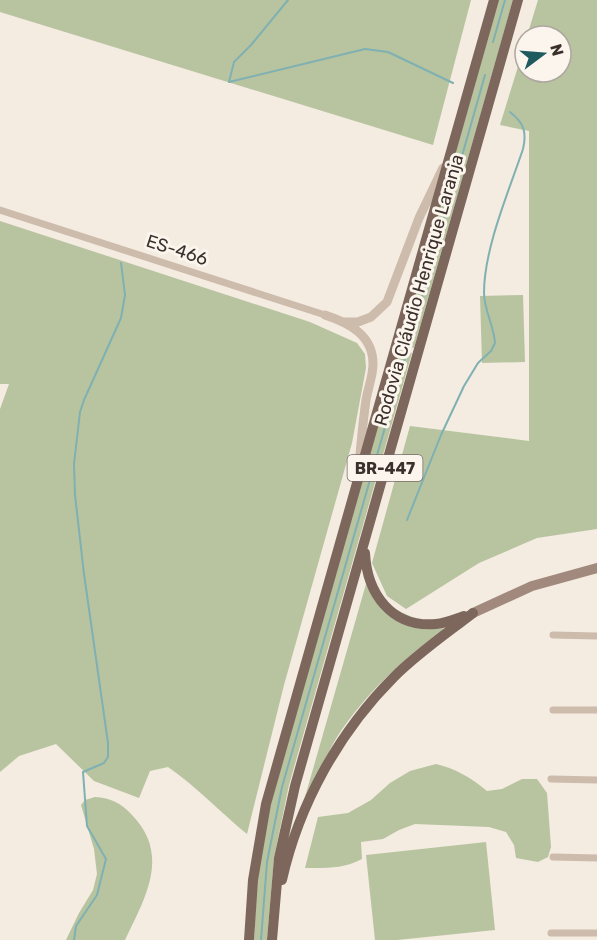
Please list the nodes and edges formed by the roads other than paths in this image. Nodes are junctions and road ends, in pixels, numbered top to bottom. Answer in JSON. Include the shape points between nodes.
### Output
{"nodes":[{"id":1,"x":494,"y":0,"type":"edge"},
{"id":2,"x":518,"y":0,"type":"edge"},
{"id":3,"x":451,"y":149,"type":"junction"},
{"id":4,"x":0,"y":210,"type":"edge"},
{"id":5,"x":325,"y":315,"type":"joint"},
{"id":6,"x":344,"y":322,"type":"junction"},
{"id":7,"x":357,"y":482,"type":"junction"},
{"id":8,"x":364,"y":542,"type":"junction"},
{"id":9,"x":597,"y":568,"type":"edge"},
{"id":10,"x":472,"y":613,"type":"junction"},
{"id":11,"x":553,"y":635,"type":"dead end"},
{"id":12,"x":597,"y":636,"type":"edge"},
{"id":13,"x":553,"y":710,"type":"dead end"},
{"id":14,"x":597,"y":710,"type":"edge"},
{"id":15,"x":550,"y":779,"type":"dead end"},
{"id":16,"x":597,"y":780,"type":"edge"},
{"id":17,"x":553,"y":857,"type":"dead end"},
{"id":18,"x":597,"y":858,"type":"edge"},
{"id":19,"x":551,"y":933,"type":"dead end"},
{"id":20,"x":597,"y":933,"type":"edge"},
{"id":21,"x":249,"y":940,"type":"edge"},
{"id":22,"x":272,"y":940,"type":"edge"}],
"edges":[{"from":1,"to":3,"type":"main road","name":"Rodovia Cláudio Henrique Laranja","number":"BR-447"},
{"from":2,"to":8,"type":"main road","name":"Rodovia Cláudio Henrique Laranja","number":"BR-447"},
{"from":3,"to":6,"type":"street","via":[[387,302],[365,320]]},
{"from":3,"to":7,"type":"main road","name":"Rodovia Cláudio Henrique Laranja","number":"BR-447"},
{"from":4,"to":5,"type":"street","name":"ES-466"},
{"from":5,"to":6,"type":"street","name":"ES-466"},
{"from":6,"to":7,"type":"street","name":"ES-466","via":[[365,338],[373,364]]},
{"from":7,"to":21,"type":"main road","name":"Rodovia Cláudio Henrique Laranja","number":"BR-447","via":[[266,804],[253,880]]},
{"from":8,"to":10,"type":"main road","via":[[369,583],[395,614],[429,624]]},
{"from":8,"to":22,"type":"main road","name":"Rodovia Cláudio Henrique Laranja","number":"BR-447","via":[[289,810],[276,883]]},
{"from":9,"to":10,"type":"main road","via":[[532,586]]},
{"from":10,"to":22,"type":"main road","via":[[395,677],[360,716],[331,759],[289,854]]},
{"from":11,"to":12,"type":"street"},
{"from":13,"to":14,"type":"street"},
{"from":15,"to":16,"type":"street"},
{"from":17,"to":18,"type":"street"},
{"from":19,"to":20,"type":"street"}]}
